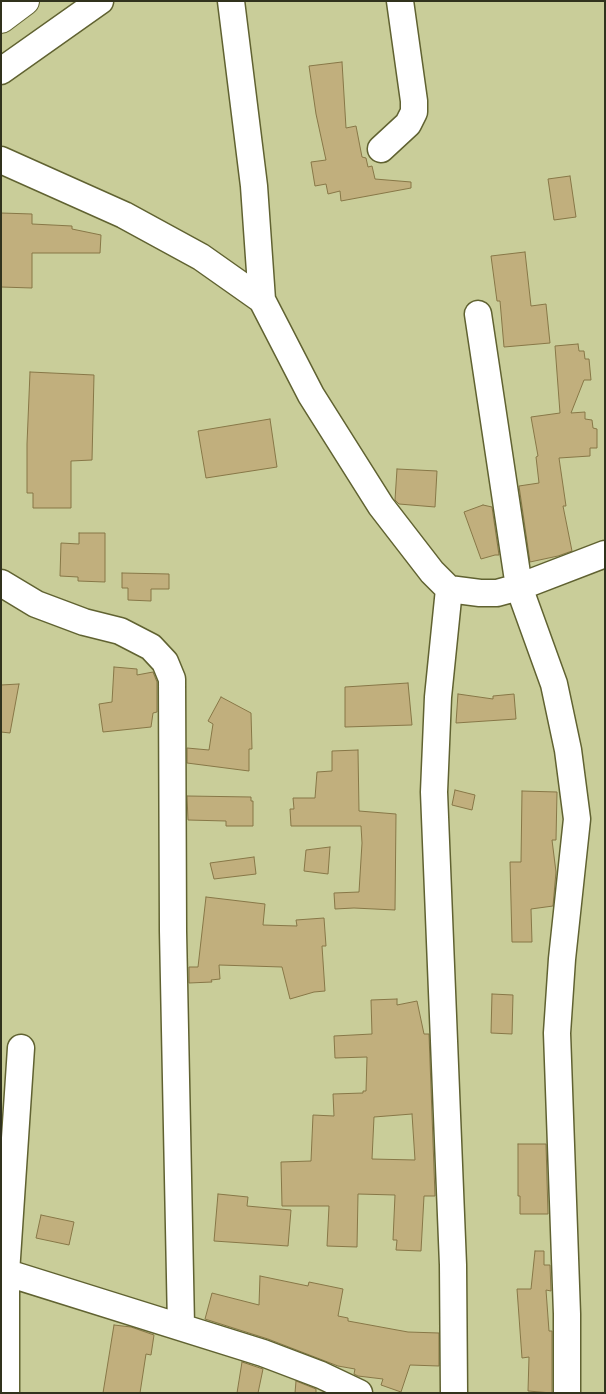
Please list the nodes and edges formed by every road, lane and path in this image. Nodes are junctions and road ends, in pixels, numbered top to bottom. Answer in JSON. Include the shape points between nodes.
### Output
{"nodes":[{"id":1,"x":25,"y":1,"type":"edge"},
{"id":2,"x":100,"y":1,"type":"edge"},
{"id":3,"x":231,"y":1,"type":"edge"},
{"id":4,"x":400,"y":1,"type":"edge"},
{"id":5,"x":1,"y":19,"type":"edge"},
{"id":6,"x":1,"y":71,"type":"edge"},
{"id":7,"x":381,"y":149,"type":"dead end"},
{"id":8,"x":1,"y":160,"type":"edge"},
{"id":9,"x":262,"y":300,"type":"junction"},
{"id":10,"x":478,"y":314,"type":"dead end"},
{"id":11,"x":605,"y":554,"type":"edge"},
{"id":12,"x":1,"y":584,"type":"edge"},
{"id":13,"x":519,"y":587,"type":"junction"},
{"id":14,"x":449,"y":589,"type":"junction"},
{"id":15,"x":21,"y":1048,"type":"dead end"},
{"id":16,"x":4,"y":1272,"type":"edge"},
{"id":17,"x":181,"y":1326,"type":"junction"},
{"id":18,"x":6,"y":1393,"type":"edge"},
{"id":19,"x":359,"y":1393,"type":"edge"},
{"id":20,"x":454,"y":1393,"type":"edge"},
{"id":21,"x":567,"y":1393,"type":"edge"}],
"edges":[{"from":1,"to":5,"type":"highway"},
{"from":2,"to":6,"type":"street"},
{"from":3,"to":9,"type":"street","via":[[254,186]]},
{"from":4,"to":7,"type":"street","via":[[414,112],[408,124]]},
{"from":8,"to":9,"type":"street","via":[[124,216],[201,257]]},
{"from":9,"to":14,"type":"street","via":[[311,394],[380,506]]},
{"from":10,"to":13,"type":"street"},
{"from":11,"to":13,"type":"street"},
{"from":12,"to":17,"type":"street","via":[[36,604],[120,631],[151,647],[165,662],[172,679],[173,941]]},
{"from":13,"to":14,"type":"street","via":[[497,593]]},
{"from":13,"to":21,"type":"street","via":[[554,684],[568,750],[577,819],[557,1033]]},
{"from":14,"to":20,"type":"street","via":[[438,697],[434,792],[453,1265]]},
{"from":15,"to":16,"type":"street"},
{"from":16,"to":17,"type":"street"},
{"from":16,"to":18,"type":"street"},
{"from":17,"to":19,"type":"street","via":[[263,1353]]}]}
